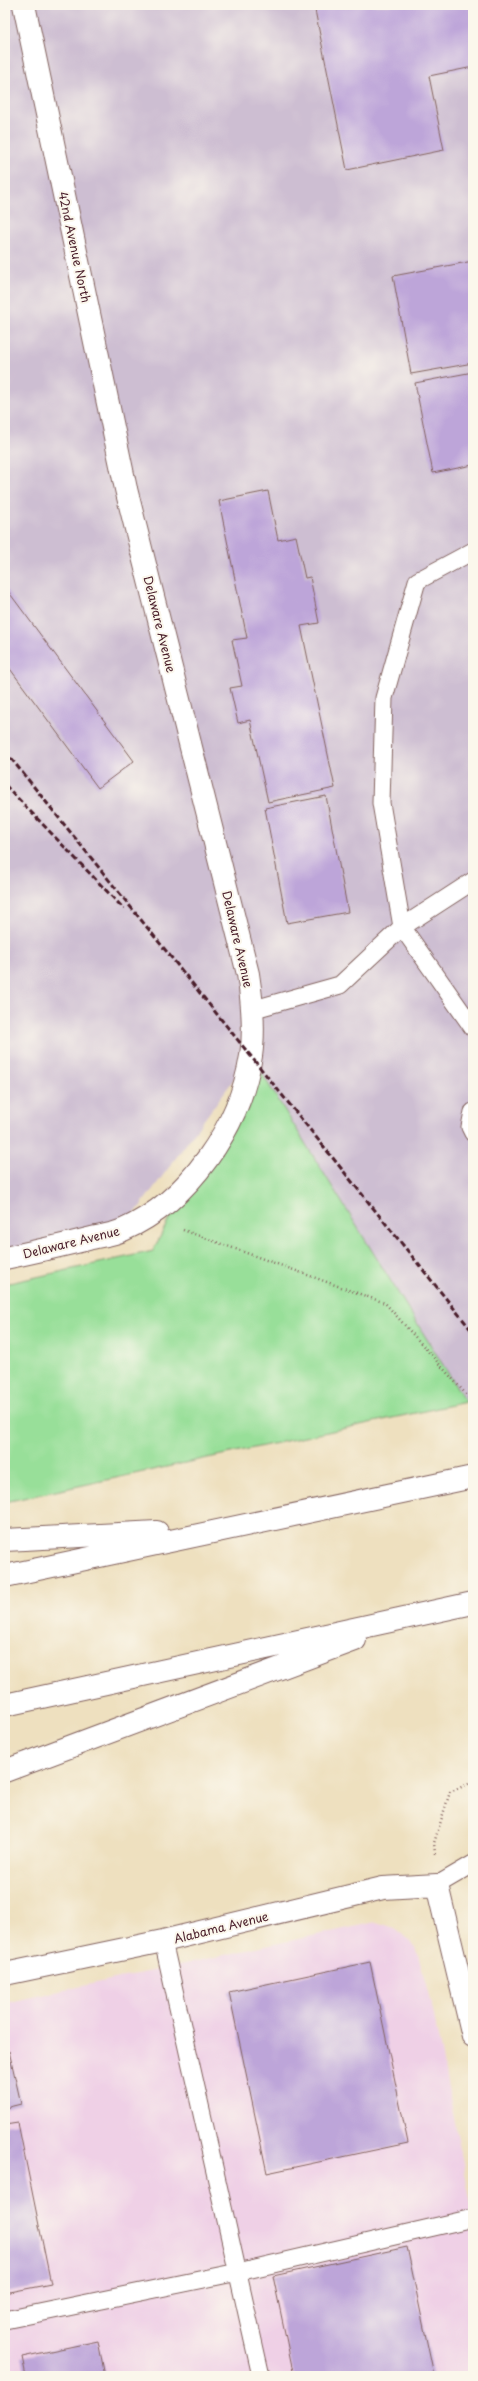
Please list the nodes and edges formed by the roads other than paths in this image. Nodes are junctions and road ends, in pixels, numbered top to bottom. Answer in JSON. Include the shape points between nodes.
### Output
{"nodes":[{"id":1,"x":24,"y":5,"type":"edge"},
{"id":2,"x":126,"y":489,"type":"joint"},
{"id":3,"x":473,"y":551,"type":"edge"},
{"id":4,"x":473,"y":881,"type":"edge"},
{"id":5,"x":402,"y":928,"type":"junction"},
{"id":6,"x":251,"y":1010,"type":"junction"},
{"id":7,"x":473,"y":1028,"type":"edge"},
{"id":8,"x":473,"y":1112,"type":"edge"},
{"id":9,"x":473,"y":1133,"type":"edge"},
{"id":10,"x":5,"y":1258,"type":"edge"},
{"id":11,"x":473,"y":1477,"type":"edge"},
{"id":12,"x":224,"y":1528,"type":"junction"},
{"id":13,"x":5,"y":1540,"type":"edge"},
{"id":14,"x":5,"y":1576,"type":"edge"},
{"id":15,"x":473,"y":1603,"type":"edge"},
{"id":16,"x":429,"y":1612,"type":"junction"},
{"id":17,"x":5,"y":1705,"type":"edge"},
{"id":18,"x":5,"y":1771,"type":"edge"},
{"id":19,"x":473,"y":1864,"type":"edge"},
{"id":20,"x":437,"y":1885,"type":"junction"},
{"id":21,"x":162,"y":1941,"type":"junction"},
{"id":22,"x":5,"y":1974,"type":"edge"},
{"id":23,"x":473,"y":2036,"type":"edge"},
{"id":24,"x":473,"y":2218,"type":"edge"},
{"id":25,"x":238,"y":2272,"type":"junction"},
{"id":26,"x":5,"y":2320,"type":"edge"},
{"id":27,"x":261,"y":2376,"type":"edge"}],
"edges":[{"from":1,"to":2,"type":"main road","name":"42nd Avenue North"},
{"from":2,"to":6,"type":"main road","name":"Delaware Avenue","via":[[248,974]]},
{"from":3,"to":5,"type":"lane","via":[[417,581],[384,698],[381,803]]},
{"from":4,"to":5,"type":"lane"},
{"from":5,"to":6,"type":"lane","via":[[340,985]]},
{"from":5,"to":7,"type":"lane"},
{"from":6,"to":10,"type":"main road","name":"Delaware Avenue","via":[[251,1056],[239,1100],[218,1142],[196,1173],[178,1192],[146,1217],[122,1231]]},
{"from":8,"to":9,"type":"lane","via":[[470,1127]]},
{"from":11,"to":12,"type":"main road"},
{"from":12,"to":13,"type":"main road"},
{"from":12,"to":14,"type":"main road"},
{"from":15,"to":16,"type":"main road"},
{"from":16,"to":17,"type":"main road"},
{"from":16,"to":18,"type":"main road"},
{"from":19,"to":20,"type":"lane"},
{"from":20,"to":21,"type":"main road","name":"Alabama Avenue","via":[[383,1888]]},
{"from":20,"to":23,"type":"main road"},
{"from":21,"to":22,"type":"main road","name":"Alabama Avenue"},
{"from":21,"to":25,"type":"lane"},
{"from":24,"to":25,"type":"lane"},
{"from":25,"to":26,"type":"lane"},
{"from":25,"to":27,"type":"lane"}]}
